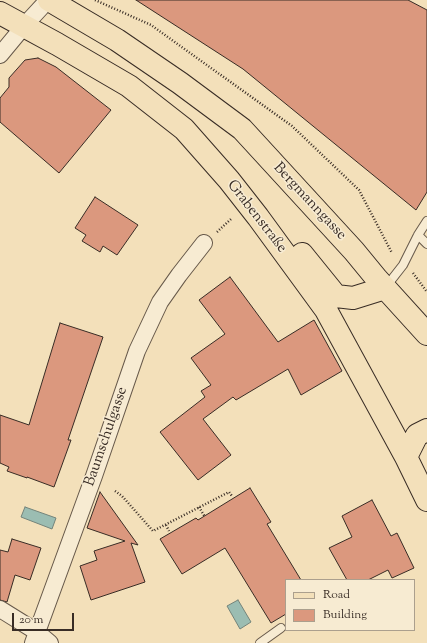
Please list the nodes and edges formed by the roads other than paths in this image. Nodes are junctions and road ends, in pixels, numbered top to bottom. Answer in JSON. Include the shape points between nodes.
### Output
{"nodes":[{"id":1,"x":48,"y":0,"type":"edge"},
{"id":2,"x":0,"y":13,"type":"edge"},
{"id":3,"x":24,"y":26,"type":"junction"},
{"id":4,"x":0,"y":55,"type":"edge"},
{"id":5,"x":248,"y":206,"type":"junction"},
{"id":6,"x":427,"y":221,"type":"edge"},
{"id":7,"x":418,"y":235,"type":"junction"},
{"id":8,"x":204,"y":243,"type":"dead end"},
{"id":9,"x":427,"y":244,"type":"edge"},
{"id":10,"x":385,"y":288,"type":"junction"},
{"id":11,"x":427,"y":334,"type":"edge"},
{"id":12,"x":427,"y":430,"type":"edge"},
{"id":13,"x":406,"y":457,"type":"junction"},
{"id":14,"x":427,"y":500,"type":"edge"},
{"id":15,"x":0,"y":609,"type":"edge"},
{"id":16,"x":281,"y":628,"type":"dead end"},
{"id":17,"x":35,"y":638,"type":"edge"},
{"id":18,"x":50,"y":643,"type":"edge"},
{"id":19,"x":260,"y":643,"type":"edge"}],
"edges":[{"from":1,"to":3,"type":"street"},
{"from":1,"to":10,"type":"main road","name":"Bergmanngasse","via":[[117,40],[242,129]]},
{"from":2,"to":3,"type":"main road","name":"Grabenstraße"},
{"from":3,"to":4,"type":"street"},
{"from":3,"to":5,"type":"main road","name":"Grabenstraße","via":[[129,86],[178,124]]},
{"from":5,"to":10,"type":"main road","via":[[278,223],[336,296],[354,298]]},
{"from":5,"to":13,"type":"main road","name":"Grabenstraße","via":[[326,310]]},
{"from":6,"to":7,"type":"lane"},
{"from":7,"to":9,"type":"lane"},
{"from":7,"to":10,"type":"lane","via":[[403,265]]},
{"from":8,"to":17,"type":"street","name":"Baumschulgasse","via":[[160,302],[140,344]]},
{"from":10,"to":11,"type":"main road","name":"Bergmanngasse"},
{"from":12,"to":13,"type":"main road","via":[[417,436]]},
{"from":13,"to":14,"type":"main road","name":"Grabenstraße"},
{"from":15,"to":17,"type":"street"},
{"from":16,"to":19,"type":"lane"},
{"from":17,"to":18,"type":"street"}]}
